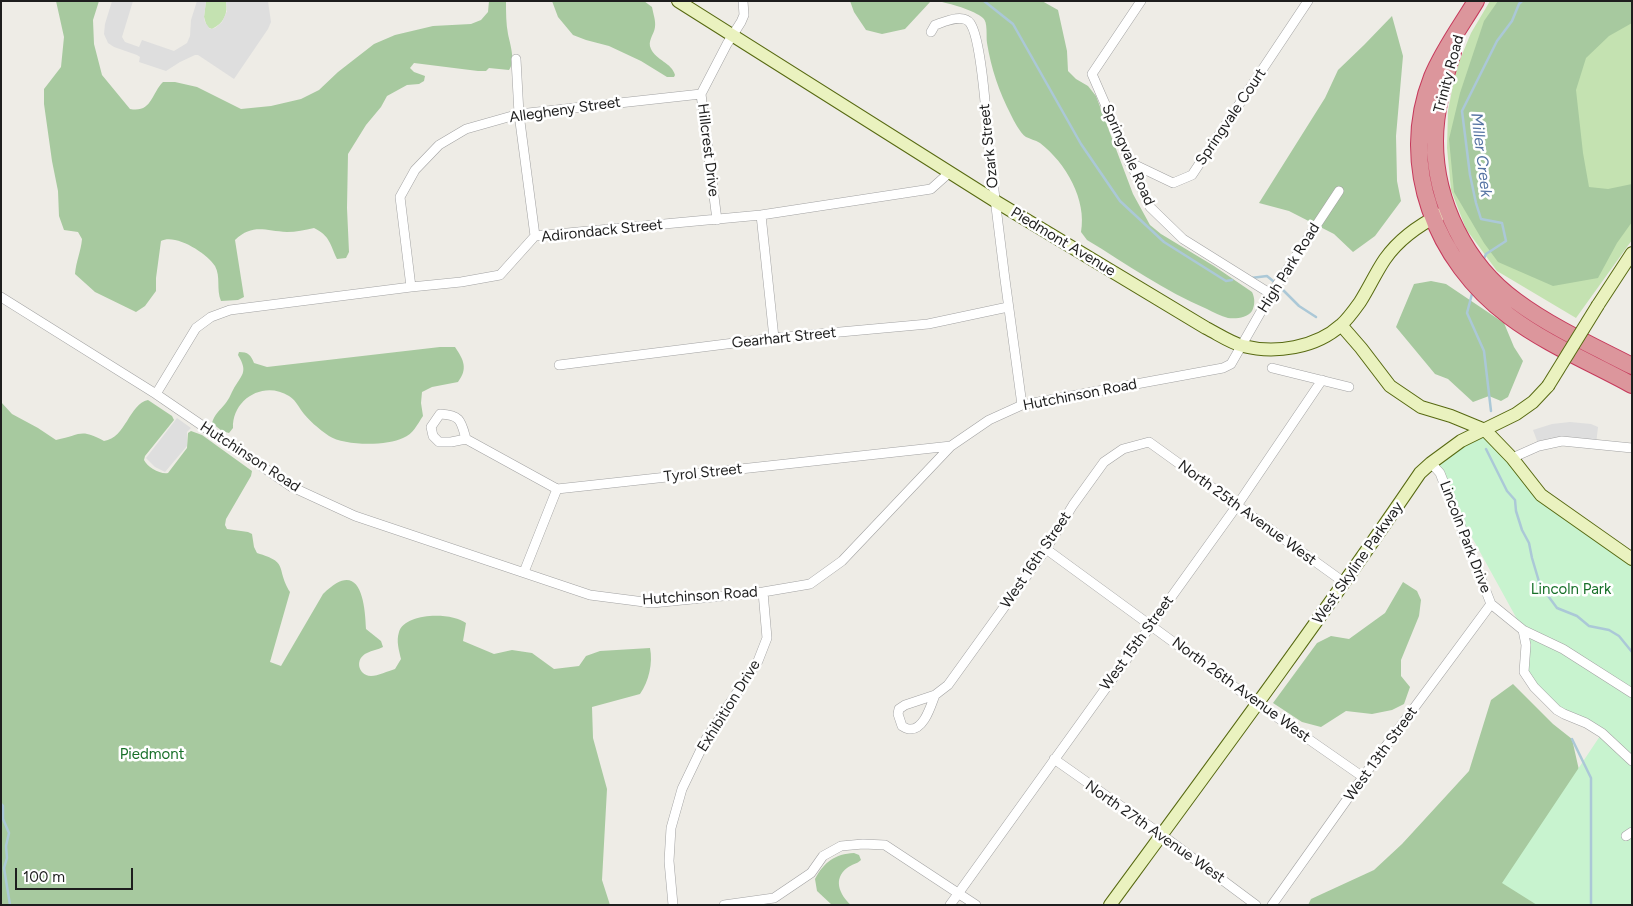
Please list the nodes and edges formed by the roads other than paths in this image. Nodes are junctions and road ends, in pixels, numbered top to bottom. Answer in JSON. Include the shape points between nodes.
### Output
{"nodes":[{"id":1,"x":678,"y":1,"type":"edge"},
{"id":2,"x":743,"y":1,"type":"edge"},
{"id":3,"x":1141,"y":1,"type":"edge"},
{"id":4,"x":1308,"y":1,"type":"edge"},
{"id":5,"x":1476,"y":1,"type":"edge"},
{"id":6,"x":1461,"y":26,"type":"junction"},
{"id":7,"x":931,"y":32,"type":"dead end"},
{"id":8,"x":733,"y":35,"type":"junction"},
{"id":9,"x":516,"y":59,"type":"dead end"},
{"id":10,"x":701,"y":94,"type":"junction"},
{"id":11,"x":519,"y":114,"type":"junction"},
{"id":12,"x":1130,"y":162,"type":"junction"},
{"id":13,"x":950,"y":172,"type":"junction"},
{"id":14,"x":1339,"y":191,"type":"dead end"},
{"id":15,"x":995,"y":200,"type":"junction"},
{"id":16,"x":1448,"y":211,"type":"junction"},
{"id":17,"x":761,"y":215,"type":"junction"},
{"id":18,"x":1432,"y":218,"type":"junction"},
{"id":19,"x":717,"y":220,"type":"junction"},
{"id":20,"x":536,"y":236,"type":"junction"},
{"id":21,"x":1632,"y":253,"type":"edge"},
{"id":22,"x":1478,"y":276,"type":"junction"},
{"id":23,"x":411,"y":286,"type":"junction"},
{"id":24,"x":1271,"y":294,"type":"junction"},
{"id":25,"x":1,"y":297,"type":"edge"},
{"id":26,"x":1008,"y":307,"type":"junction"},
{"id":27,"x":1341,"y":326,"type":"junction"},
{"id":28,"x":774,"y":338,"type":"junction"},
{"id":29,"x":1242,"y":346,"type":"junction"},
{"id":30,"x":559,"y":365,"type":"dead end"},
{"id":31,"x":1632,"y":366,"type":"edge"},
{"id":32,"x":1272,"y":368,"type":"dead end"},
{"id":33,"x":1322,"y":380,"type":"junction"},
{"id":34,"x":1632,"y":385,"type":"edge"},
{"id":35,"x":1349,"y":387,"type":"dead end"},
{"id":36,"x":156,"y":394,"type":"junction"},
{"id":37,"x":1022,"y":405,"type":"junction"},
{"id":38,"x":1485,"y":430,"type":"junction"},
{"id":39,"x":466,"y":439,"type":"dead end"},
{"id":40,"x":1148,"y":442,"type":"joint"},
{"id":41,"x":950,"y":446,"type":"junction"},
{"id":42,"x":1632,"y":448,"type":"edge"},
{"id":43,"x":1512,"y":458,"type":"junction"},
{"id":44,"x":1431,"y":463,"type":"junction"},
{"id":45,"x":557,"y":489,"type":"junction"},
{"id":46,"x":1236,"y":507,"type":"junction"},
{"id":47,"x":1046,"y":549,"type":"junction"},
{"id":48,"x":1632,"y":559,"type":"edge"},
{"id":49,"x":524,"y":572,"type":"junction"},
{"id":50,"x":1345,"y":583,"type":"junction"},
{"id":51,"x":763,"y":592,"type":"junction"},
{"id":52,"x":1491,"y":604,"type":"junction"},
{"id":53,"x":1151,"y":624,"type":"junction"},
{"id":54,"x":1523,"y":630,"type":"junction"},
{"id":55,"x":1632,"y":693,"type":"edge"},
{"id":56,"x":935,"y":695,"type":"junction"},
{"id":57,"x":1258,"y":704,"type":"junction"},
{"id":58,"x":1054,"y":759,"type":"junction"},
{"id":59,"x":1632,"y":761,"type":"edge"},
{"id":60,"x":1363,"y":777,"type":"junction"},
{"id":61,"x":1162,"y":835,"type":"junction"},
{"id":62,"x":958,"y":892,"type":"junction"},
{"id":63,"x":673,"y":905,"type":"edge"},
{"id":64,"x":724,"y":905,"type":"edge"},
{"id":65,"x":950,"y":905,"type":"edge"},
{"id":66,"x":976,"y":905,"type":"edge"},
{"id":67,"x":1110,"y":905,"type":"edge"},
{"id":68,"x":1256,"y":905,"type":"edge"},
{"id":69,"x":1272,"y":905,"type":"edge"}],
"edges":[{"from":1,"to":8,"type":"street","name":"Piedmont Avenue"},
{"from":2,"to":8,"type":"street","name":"Hillcrest Drive","via":[[742,22]]},
{"from":3,"to":12,"type":"street","name":"Springvale Road","via":[[1092,74]]},
{"from":4,"to":12,"type":"street","name":"Springvale Court","via":[[1192,175],[1173,183]]},
{"from":5,"to":6,"type":"highway","name":"Trinity Road"},
{"from":6,"to":16,"type":"highway","name":"Trinity Road","via":[[1444,80],[1436,122],[1436,157]]},
{"from":6,"to":18,"type":"highway","name":"Trinity Road","via":[[1438,64],[1423,108],[1419,158]]},
{"from":7,"to":15,"type":"street","name":"Ozark Street","via":[[935,25],[964,19],[970,22],[974,32]]},
{"from":8,"to":10,"type":"street","name":"Hillcrest Drive"},
{"from":8,"to":13,"type":"street","name":"Piedmont Avenue"},
{"from":9,"to":11,"type":"street"},
{"from":10,"to":11,"type":"street","name":"Allegheny Street"},
{"from":10,"to":19,"type":"street","name":"Hillcrest Drive"},
{"from":11,"to":20,"type":"street"},
{"from":11,"to":23,"type":"street","name":"Allegheny Street","via":[[466,130],[439,145],[415,170],[400,197]]},
{"from":12,"to":24,"type":"street","name":"Springvale Road","via":[[1150,208],[1183,239]]},
{"from":13,"to":15,"type":"street","name":"Piedmont Avenue"},
{"from":13,"to":17,"type":"street","name":"Adirondack Street","via":[[931,189]]},
{"from":14,"to":24,"type":"street","name":"High Park Road"},
{"from":15,"to":26,"type":"street","name":"Ozark Street"},
{"from":15,"to":29,"type":"street","name":"Piedmont Avenue","via":[[1206,328]]},
{"from":16,"to":18,"type":"street","name":"Piedmont Avenue"},
{"from":16,"to":22,"type":"highway"},
{"from":17,"to":19,"type":"street","name":"Adirondack Street"},
{"from":17,"to":28,"type":"street"},
{"from":18,"to":22,"type":"highway","via":[[1453,258]]},
{"from":18,"to":27,"type":"street","name":"Piedmont Avenue","via":[[1393,249]]},
{"from":19,"to":20,"type":"street","name":"Adirondack Street"},
{"from":20,"to":23,"type":"street","name":"Adirondack Street","via":[[500,274],[461,282]]},
{"from":21,"to":38,"type":"street","name":"West Skyline Parkway","bridge":true,"via":[[1548,386],[1516,414]]},
{"from":22,"to":31,"type":"highway","via":[[1533,313]]},
{"from":22,"to":34,"type":"highway","via":[[1490,301],[1528,329]]},
{"from":23,"to":36,"type":"street","name":"Adirondack Street","via":[[230,310],[212,317],[196,328]]},
{"from":24,"to":29,"type":"street","name":"High Park Road"},
{"from":25,"to":36,"type":"street","name":"Hutchinson Road"},
{"from":26,"to":28,"type":"street","name":"Gearhart Street","via":[[928,324]]},
{"from":26,"to":37,"type":"street","name":"Ozark Street"},
{"from":27,"to":29,"type":"street","name":"Piedmont Avenue","via":[[1315,340],[1286,349]]},
{"from":27,"to":38,"type":"street","via":[[1390,386],[1421,407]]},
{"from":28,"to":30,"type":"street","name":"Gearhart Street"},
{"from":29,"to":37,"type":"street","name":"Hutchinson Road","via":[[1231,364],[1223,368]]},
{"from":32,"to":33,"type":"street"},
{"from":33,"to":35,"type":"street"},
{"from":33,"to":46,"type":"street","name":"West 15th Street"},
{"from":36,"to":49,"type":"street","name":"Hutchinson Road","via":[[292,486],[356,516]]},
{"from":37,"to":41,"type":"street","name":"Hutchinson Road","via":[[989,420]]},
{"from":38,"to":43,"type":"street"},
{"from":38,"to":44,"type":"street","name":"West Skyline Parkway","via":[[1461,441]]},
{"from":39,"to":45,"type":"street"},
{"from":40,"to":46,"type":"street","name":"North 25th Avenue West"},
{"from":40,"to":47,"type":"street","name":"West 16th Street","via":[[1123,449],[1104,462]]},
{"from":41,"to":45,"type":"street","name":"Tyrol Street"},
{"from":41,"to":51,"type":"street","name":"Hutchinson Road","via":[[842,561],[810,584]]},
{"from":42,"to":43,"type":"street","via":[[1562,441],[1539,446]]},
{"from":43,"to":48,"type":"street","via":[[1541,495]]},
{"from":44,"to":50,"type":"street","name":"West Skyline Parkway","via":[[1420,474]]},
{"from":44,"to":52,"type":"street","name":"Lincoln Park Drive","via":[[1440,473]]},
{"from":45,"to":49,"type":"street"},
{"from":46,"to":50,"type":"street","name":"North 25th Avenue West"},
{"from":46,"to":53,"type":"street","name":"West 15th Street"},
{"from":47,"to":53,"type":"street","name":"North 26th Avenue West"},
{"from":47,"to":56,"type":"street","name":"West 16th Street","via":[[948,685]]},
{"from":49,"to":51,"type":"street","name":"Hutchinson Road","via":[[590,595],[652,603]]},
{"from":50,"to":57,"type":"street","name":"West Skyline Parkway"},
{"from":51,"to":63,"type":"street","name":"Exhibition Drive","via":[[767,638],[758,661],[706,739],[682,789],[671,828],[669,861]]},
{"from":52,"to":54,"type":"street","name":"Lincoln Park Drive"},
{"from":52,"to":60,"type":"street","name":"West 13th Street"},
{"from":53,"to":57,"type":"street","name":"North 26th Avenue West"},
{"from":53,"to":58,"type":"street","name":"West 15th Street"},
{"from":54,"to":55,"type":"street","name":"Lincoln Park Drive","via":[[1563,649]]},
{"from":54,"to":59,"type":"street","via":[[1526,645],[1524,672],[1534,687],[1557,710],[1586,722]]},
{"from":56,"to":56,"type":"street","name":"West 16th Street","via":[[928,716],[916,728],[910,730],[902,726],[899,708]]},
{"from":57,"to":60,"type":"street","name":"North 26th Avenue West"},
{"from":57,"to":61,"type":"street","name":"West Skyline Parkway"},
{"from":58,"to":61,"type":"street","name":"North 27th Avenue West"},
{"from":58,"to":62,"type":"street","name":"West 15th Street"},
{"from":60,"to":69,"type":"street","name":"West 13th Street"},
{"from":61,"to":67,"type":"street","name":"West Skyline Parkway"},
{"from":61,"to":68,"type":"street","name":"North 27th Avenue West"},
{"from":62,"to":64,"type":"street","via":[[885,846],[863,844],[841,846],[823,856],[811,873],[774,898]]},
{"from":62,"to":65,"type":"street","name":"West 15th Street"},
{"from":62,"to":66,"type":"street"}]}
